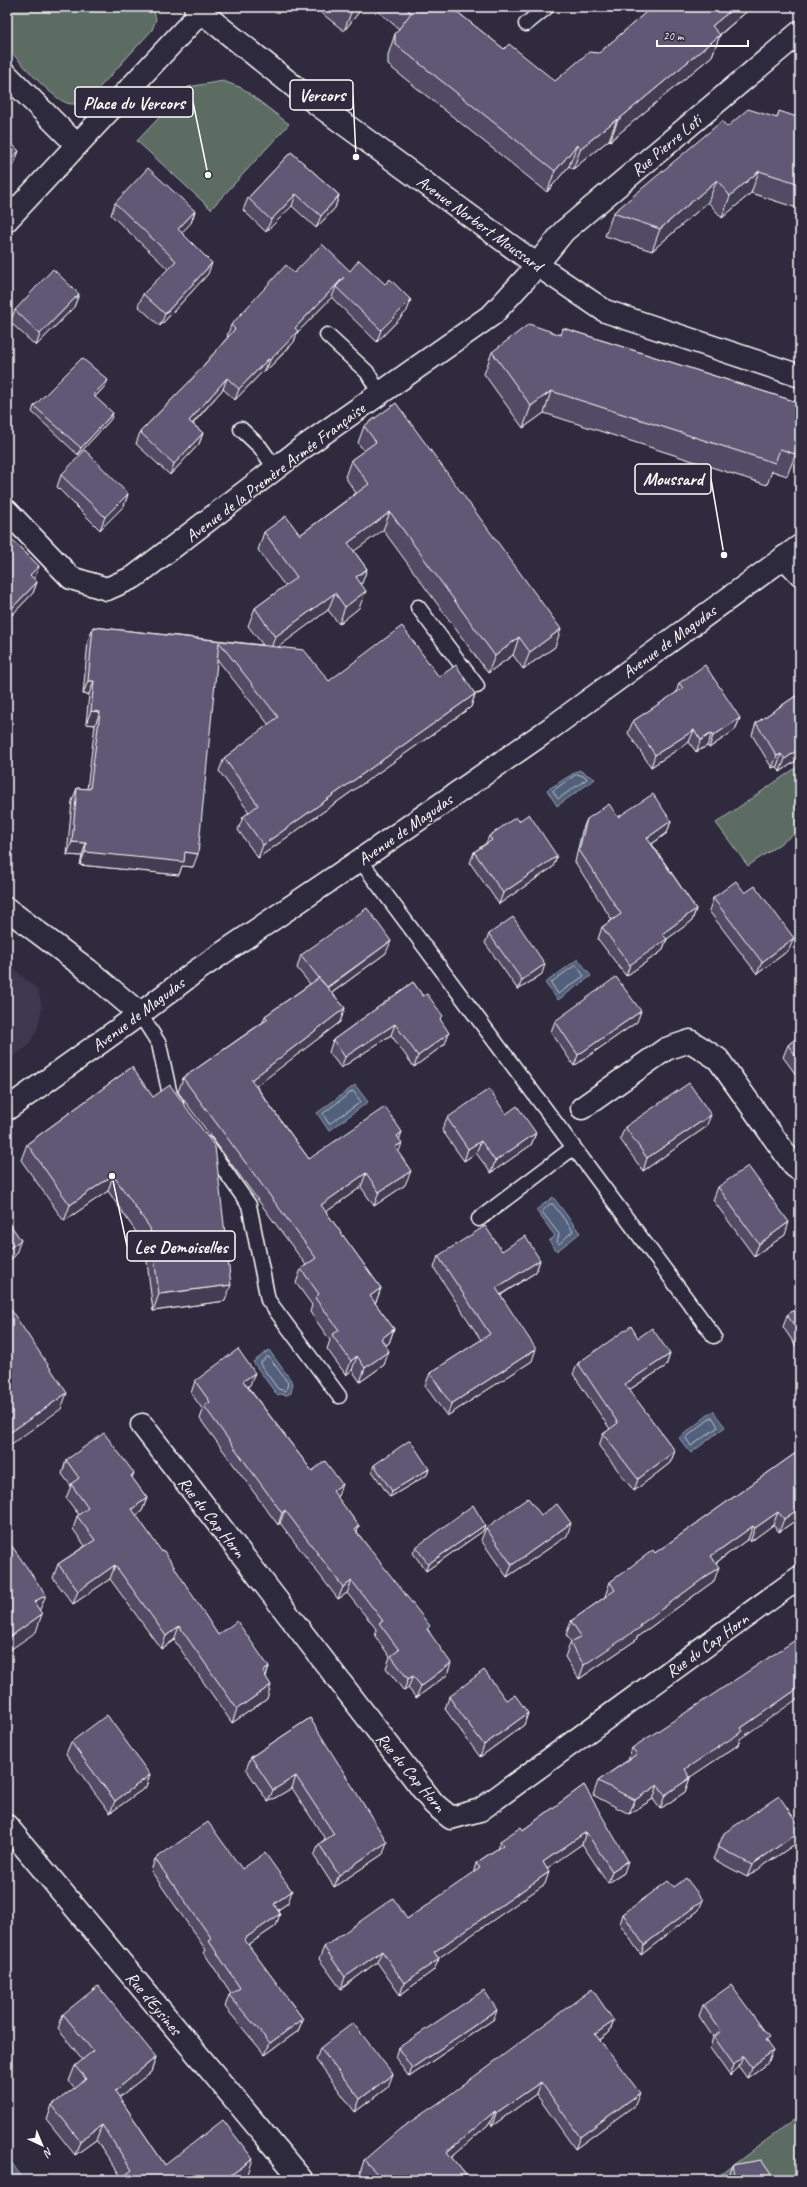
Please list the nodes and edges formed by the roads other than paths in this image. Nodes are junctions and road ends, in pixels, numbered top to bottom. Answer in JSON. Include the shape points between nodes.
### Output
{"nodes":[{"id":1,"x":547,"y":7,"type":"edge"},
{"id":2,"x":198,"y":10,"type":"edge"},
{"id":3,"x":526,"y":24,"type":"dead end"},
{"id":4,"x":800,"y":32,"type":"edge"},
{"id":5,"x":7,"y":75,"type":"edge"},
{"id":6,"x":77,"y":145,"type":"junction"},
{"id":7,"x":7,"y":220,"type":"edge"},
{"id":8,"x":537,"y":265,"type":"junction"},
{"id":9,"x":327,"y":335,"type":"dead end"},
{"id":10,"x":800,"y":376,"type":"edge"},
{"id":11,"x":380,"y":394,"type":"junction"},
{"id":12,"x":241,"y":429,"type":"dead end"},
{"id":13,"x":275,"y":468,"type":"junction"},
{"id":14,"x":7,"y":511,"type":"edge"},
{"id":15,"x":792,"y":552,"type":"edge"},
{"id":16,"x":800,"y":574,"type":"edge"},
{"id":17,"x":418,"y":607,"type":"dead end"},
{"id":18,"x":477,"y":686,"type":"dead end"},
{"id":19,"x":360,"y":860,"type":"junction"},
{"id":20,"x":7,"y":909,"type":"edge"},
{"id":21,"x":140,"y":1014,"type":"junction"},
{"id":22,"x":582,"y":1108,"type":"dead end"},
{"id":23,"x":7,"y":1109,"type":"edge"},
{"id":24,"x":184,"y":1114,"type":"edge"},
{"id":25,"x":198,"y":1134,"type":"edge"},
{"id":26,"x":573,"y":1148,"type":"junction"},
{"id":27,"x":800,"y":1170,"type":"edge"},
{"id":28,"x":479,"y":1219,"type":"dead end"},
{"id":29,"x":714,"y":1336,"type":"dead end"},
{"id":30,"x":339,"y":1396,"type":"dead end"},
{"id":31,"x":142,"y":1425,"type":"dead end"},
{"id":32,"x":800,"y":1577,"type":"edge"},
{"id":33,"x":7,"y":1826,"type":"edge"},
{"id":34,"x":302,"y":2180,"type":"edge"}],
"edges":[{"from":1,"to":3,"type":"lane"},
{"from":2,"to":6,"type":"street"},
{"from":2,"to":8,"type":"street","name":"Avenue Norbert Moussard","via":[[306,96]]},
{"from":4,"to":8,"type":"street","name":"Rue Pierre Loti","via":[[564,231]]},
{"from":5,"to":6,"type":"street"},
{"from":6,"to":7,"type":"street"},
{"from":8,"to":10,"type":"street","name":"Avenue Norbert Moussard","via":[[605,311]]},
{"from":8,"to":11,"type":"street","name":"Avenue de la Premère Armée Française","via":[[493,314]]},
{"from":9,"to":11,"type":"lane","via":[[367,372]]},
{"from":11,"to":13,"type":"street","name":"Avenue de la Premère Armée Française"},
{"from":12,"to":13,"type":"lane"},
{"from":13,"to":14,"type":"street","name":"Avenue de la Premère Armée Française","via":[[134,577],[106,589],[71,578]]},
{"from":15,"to":16,"type":"street"},
{"from":15,"to":19,"type":"street","name":"Avenue de Magudas","via":[[551,728]]},
{"from":17,"to":18,"type":"lane"},
{"from":19,"to":21,"type":"street","name":"Avenue de Magudas","via":[[196,971]]},
{"from":19,"to":26,"type":"lane"},
{"from":20,"to":21,"type":"street","via":[[88,970]]},
{"from":21,"to":23,"type":"street","name":"Avenue de Magudas"},
{"from":21,"to":24,"type":"lane","via":[[159,1044],[170,1095]]},
{"from":22,"to":27,"type":"street","via":[[666,1049],[690,1041],[718,1059],[794,1166]]},
{"from":25,"to":30,"type":"lane","via":[[249,1205],[268,1300]]},
{"from":26,"to":28,"type":"lane"},
{"from":26,"to":29,"type":"lane"},
{"from":31,"to":32,"type":"street","name":"Rue du Cap Horn","via":[[434,1804],[451,1818],[480,1810]]},
{"from":33,"to":34,"type":"street","name":"Rue d'Eysines"}]}
